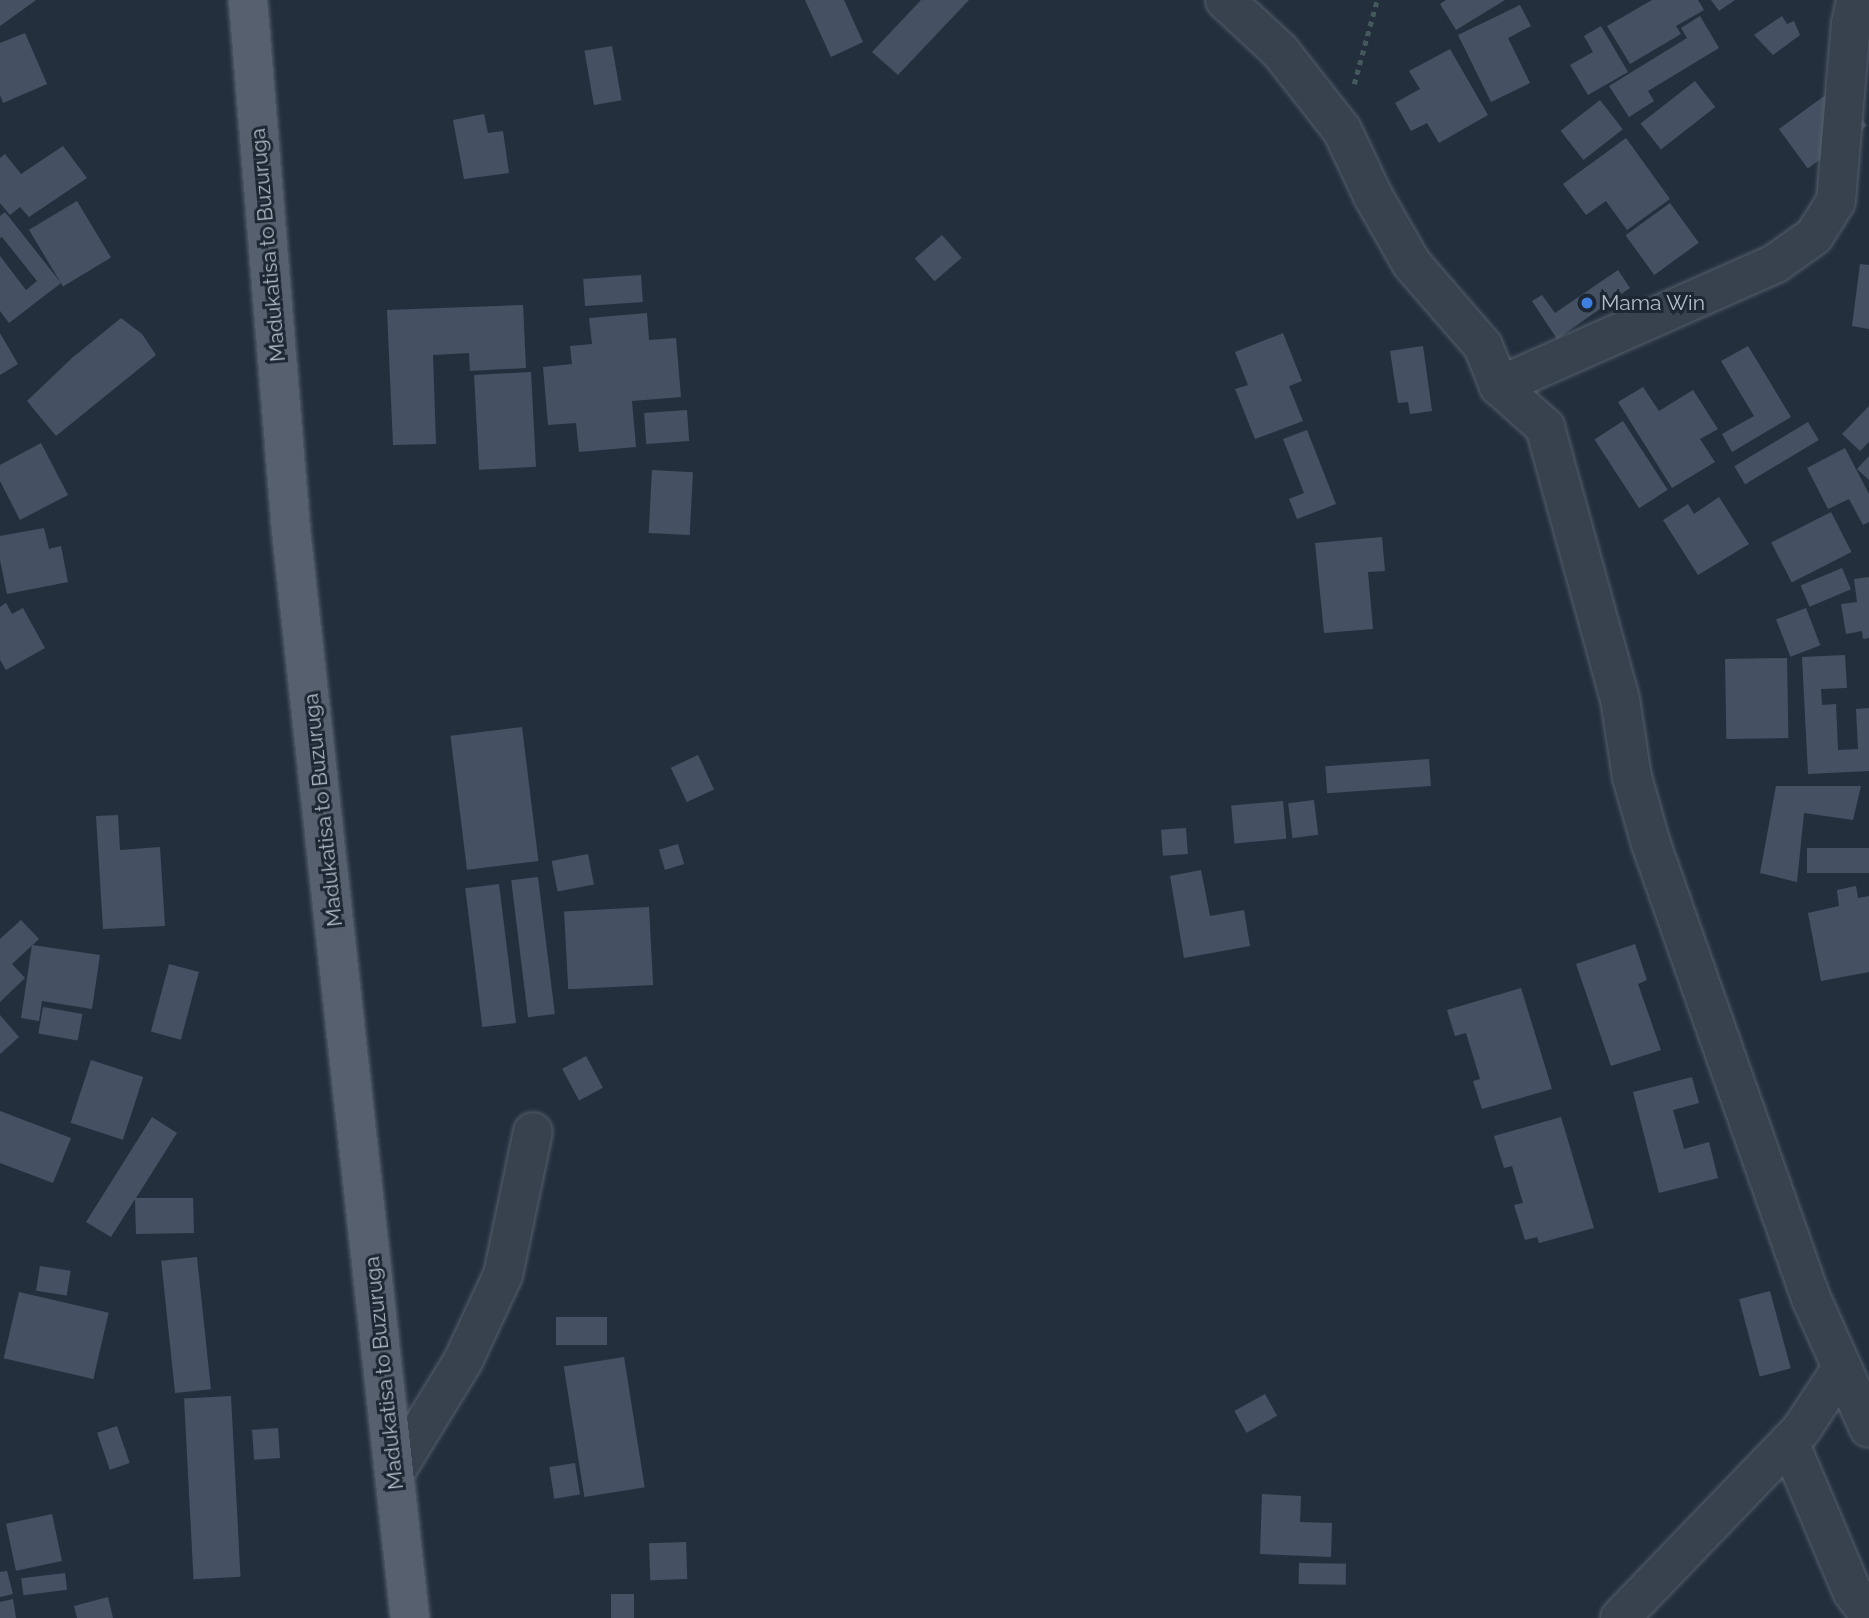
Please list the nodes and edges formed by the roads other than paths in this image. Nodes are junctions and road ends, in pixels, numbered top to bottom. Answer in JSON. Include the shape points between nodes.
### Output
{"nodes":[{"id":1,"x":248,"y":0,"type":"edge"},
{"id":2,"x":1225,"y":0,"type":"edge"},
{"id":3,"x":1856,"y":0,"type":"edge"},
{"id":4,"x":1499,"y":386,"type":"junction"},
{"id":5,"x":533,"y":1132,"type":"dead end"},
{"id":6,"x":1842,"y":1368,"type":"junction"},
{"id":7,"x":1869,"y":1428,"type":"edge"},
{"id":8,"x":1789,"y":1442,"type":"junction"},
{"id":9,"x":395,"y":1472,"type":"junction"},
{"id":10,"x":1869,"y":1614,"type":"edge"},
{"id":11,"x":410,"y":1618,"type":"edge"},
{"id":12,"x":1620,"y":1618,"type":"edge"}],
"edges":[{"from":1,"to":9,"type":"main road","name":"Madukatisa to Buzuruga","via":[[291,530]]},
{"from":2,"to":4,"type":"street","via":[[1280,51],[1342,130],[1373,197],[1412,264],[1483,345]]},
{"from":3,"to":4,"type":"street","via":[[1836,201],[1814,236],[1776,262]]},
{"from":4,"to":6,"type":"street","via":[[1545,427],[1620,699],[1632,777],[1651,845],[1811,1298]]},
{"from":5,"to":9,"type":"street","via":[[503,1275],[464,1361]]},
{"from":6,"to":7,"type":"street"},
{"from":6,"to":8,"type":"street"},
{"from":8,"to":10,"type":"street","via":[[1852,1591]]},
{"from":8,"to":12,"type":"street"},
{"from":9,"to":11,"type":"main road","name":"Madukatisa to Buzuruga"}]}
